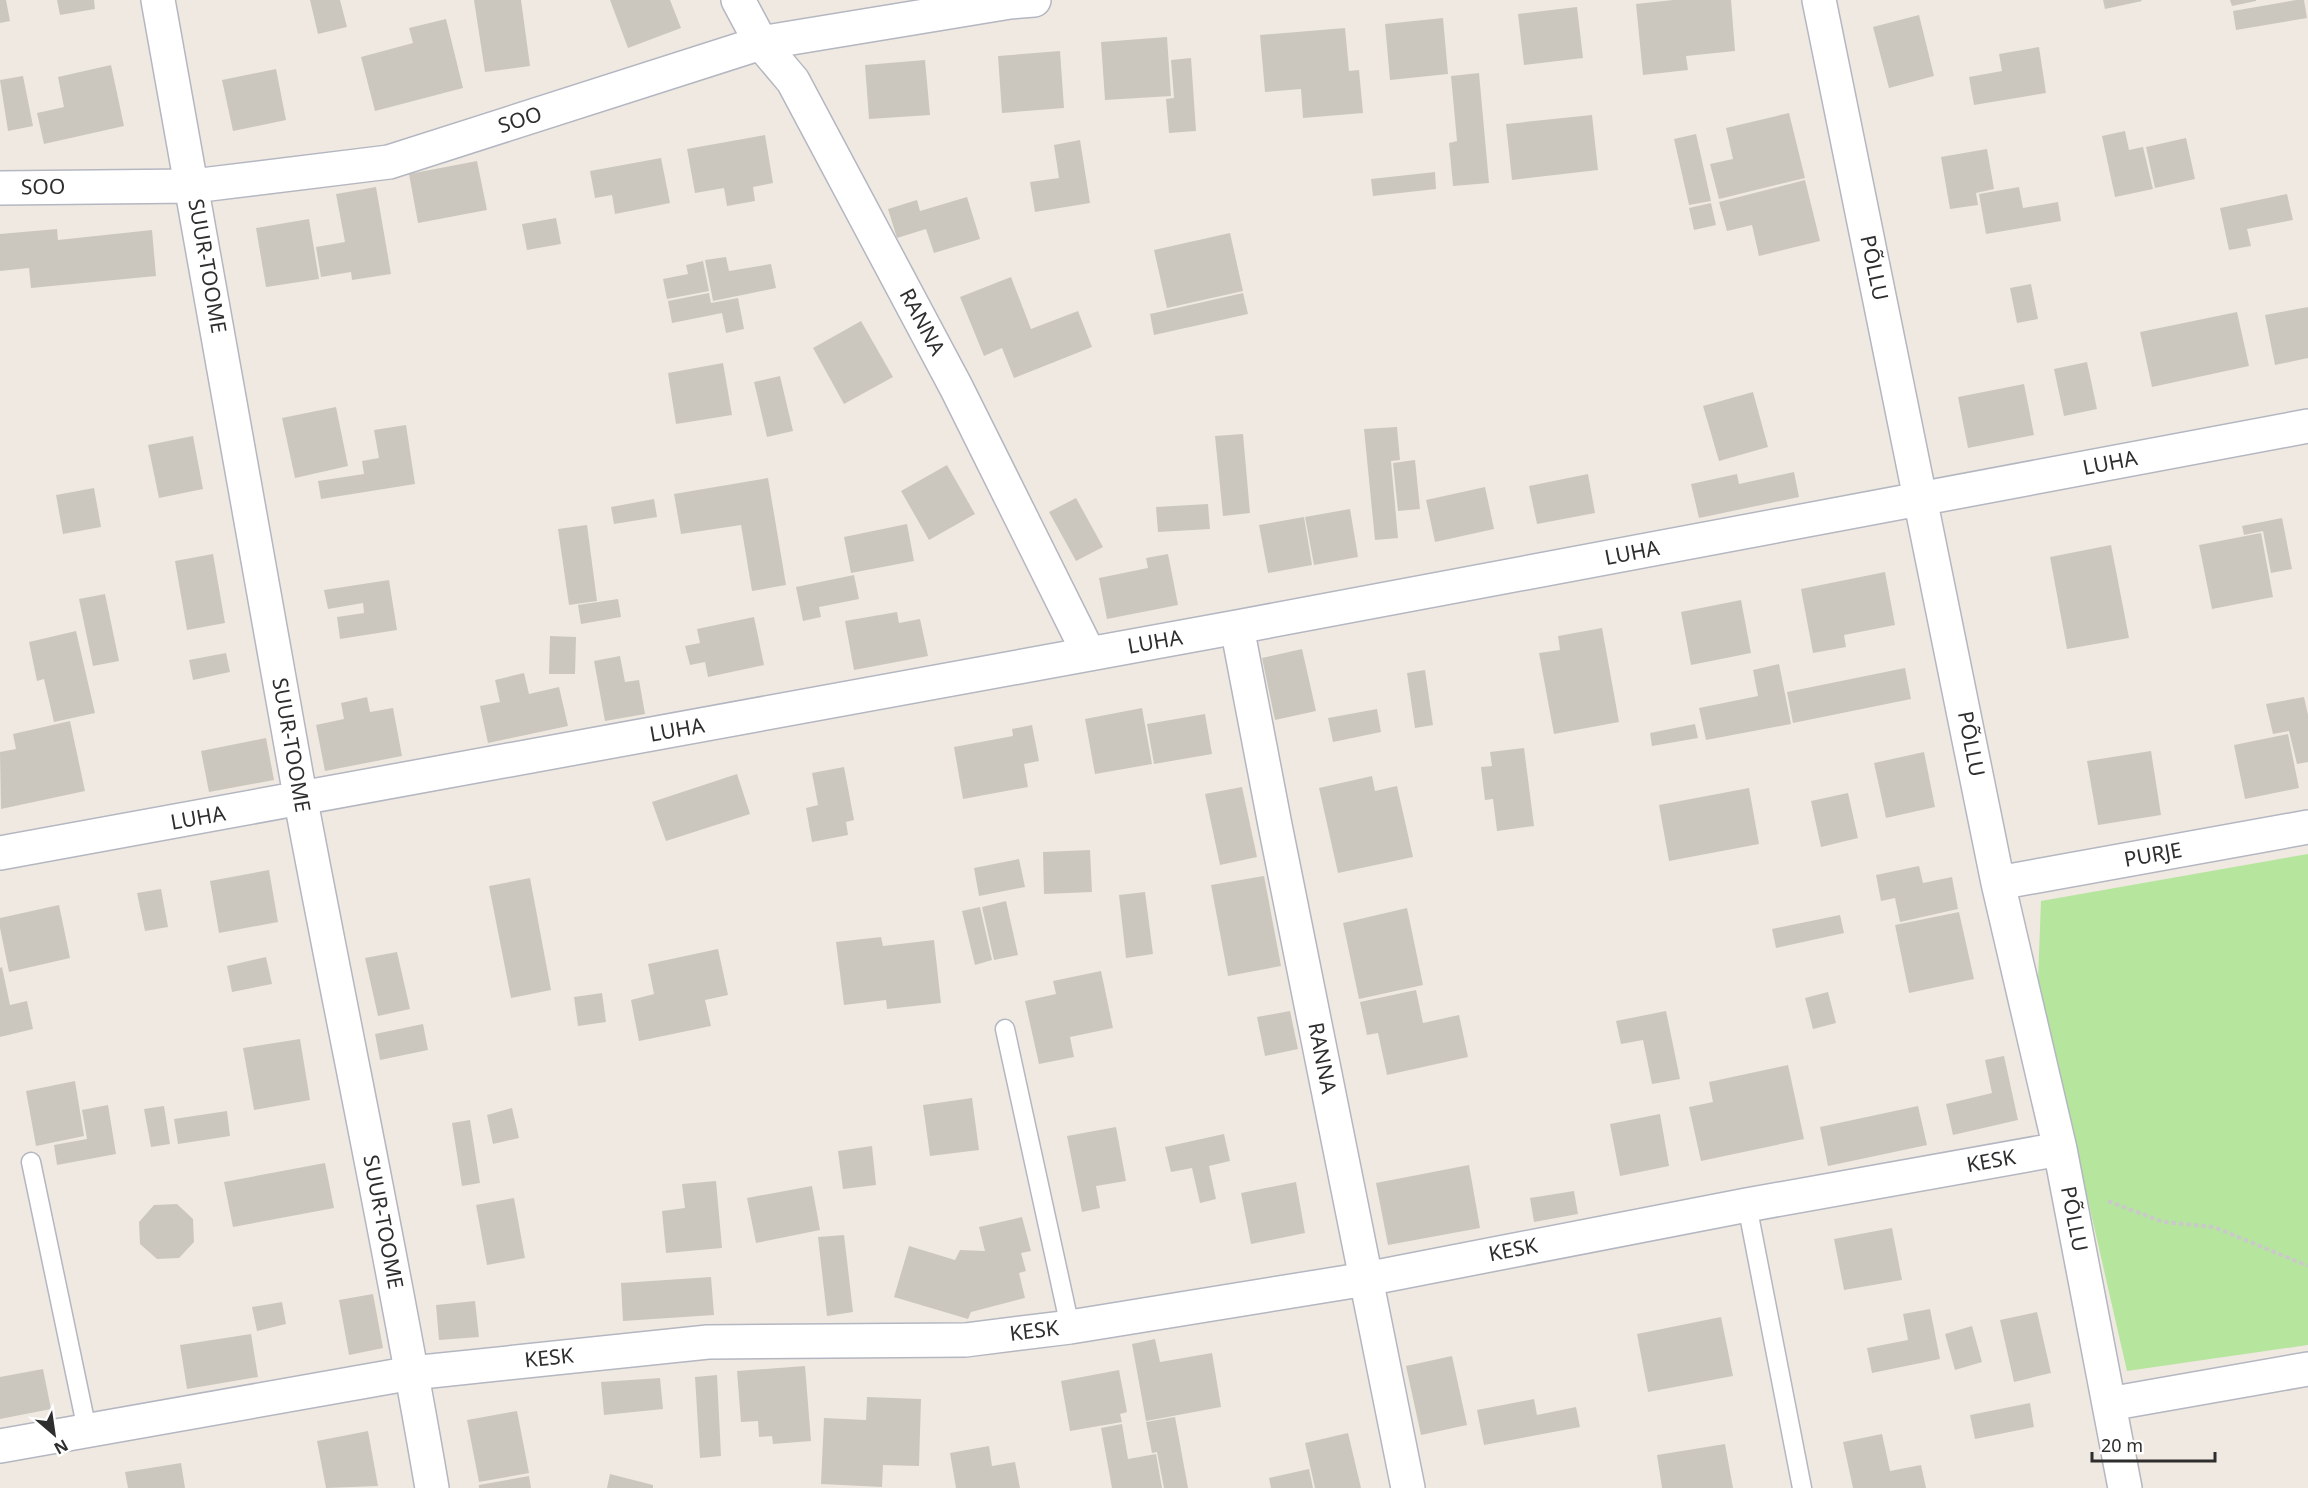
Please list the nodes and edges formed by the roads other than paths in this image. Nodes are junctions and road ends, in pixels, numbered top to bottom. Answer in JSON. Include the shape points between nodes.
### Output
{"nodes":[{"id":1,"x":158,"y":0,"type":"edge"},
{"id":2,"x":738,"y":0,"type":"edge"},
{"id":3,"x":1819,"y":0,"type":"edge"},
{"id":4,"x":1018,"y":1,"type":"edge"},
{"id":5,"x":761,"y":43,"type":"junction"},
{"id":6,"x":193,"y":186,"type":"junction"},
{"id":7,"x":0,"y":188,"type":"edge"},
{"id":8,"x":2308,"y":426,"type":"edge"},
{"id":9,"x":1922,"y":498,"type":"junction"},
{"id":10,"x":1237,"y":627,"type":"junction"},
{"id":11,"x":1089,"y":654,"type":"junction"},
{"id":12,"x":300,"y":800,"type":"junction"},
{"id":13,"x":2308,"y":826,"type":"edge"},
{"id":14,"x":0,"y":853,"type":"edge"},
{"id":15,"x":1998,"y":883,"type":"junction"},
{"id":16,"x":1005,"y":1029,"type":"dead end"},
{"id":17,"x":2060,"y":1149,"type":"junction"},
{"id":18,"x":32,"y":1162,"type":"dead end"},
{"id":19,"x":1747,"y":1205,"type":"junction"},
{"id":20,"x":1366,"y":1279,"type":"junction"},
{"id":21,"x":1070,"y":1327,"type":"junction"},
{"id":22,"x":2308,"y":1369,"type":"edge"},
{"id":23,"x":412,"y":1373,"type":"junction"},
{"id":24,"x":2109,"y":1404,"type":"junction"},
{"id":25,"x":87,"y":1430,"type":"junction"},
{"id":26,"x":0,"y":1446,"type":"edge"},
{"id":27,"x":432,"y":1488,"type":"edge"},
{"id":28,"x":1408,"y":1488,"type":"edge"},
{"id":29,"x":1802,"y":1488,"type":"edge"},
{"id":30,"x":2125,"y":1488,"type":"edge"}],
"edges":[{"from":1,"to":6,"type":"street","name":"SUUR-TOOME"},
{"from":2,"to":5,"type":"street","name":"RANNA"},
{"from":3,"to":9,"type":"street","name":"PÕLLU"},
{"from":4,"to":5,"type":"street","name":"SOO"},
{"from":5,"to":6,"type":"street","name":"SOO","via":[[388,162]]},
{"from":5,"to":11,"type":"street","name":"RANNA","via":[[799,92],[956,387]]},
{"from":6,"to":7,"type":"street","name":"SOO"},
{"from":6,"to":12,"type":"street","name":"SUUR-TOOME"},
{"from":8,"to":9,"type":"street","name":"LUHA"},
{"from":9,"to":10,"type":"street","name":"LUHA"},
{"from":9,"to":15,"type":"street","name":"PÕLLU"},
{"from":10,"to":11,"type":"street","name":"LUHA"},
{"from":10,"to":20,"type":"street","name":"RANNA"},
{"from":11,"to":12,"type":"street","name":"LUHA"},
{"from":12,"to":14,"type":"street","name":"LUHA"},
{"from":12,"to":23,"type":"street","name":"SUUR-TOOME"},
{"from":13,"to":15,"type":"street","name":"PURJE"},
{"from":15,"to":17,"type":"street","name":"PÕLLU"},
{"from":16,"to":21,"type":"lane"},
{"from":17,"to":19,"type":"street","name":"KESK"},
{"from":17,"to":24,"type":"street","name":"PÕLLU"},
{"from":18,"to":25,"type":"lane"},
{"from":19,"to":20,"type":"street","name":"KESK"},
{"from":19,"to":29,"type":"lane"},
{"from":20,"to":21,"type":"street","name":"KESK"},
{"from":20,"to":28,"type":"street","name":"RANNA"},
{"from":21,"to":23,"type":"street","name":"KESK","via":[[965,1340],[708,1342]]},
{"from":22,"to":24,"type":"street"},
{"from":23,"to":25,"type":"street","name":"KESK"},
{"from":23,"to":27,"type":"street","name":"SUUR-TOOME"},
{"from":24,"to":30,"type":"street","name":"PÕLLU"},
{"from":25,"to":26,"type":"street","name":"KESK"}]}
